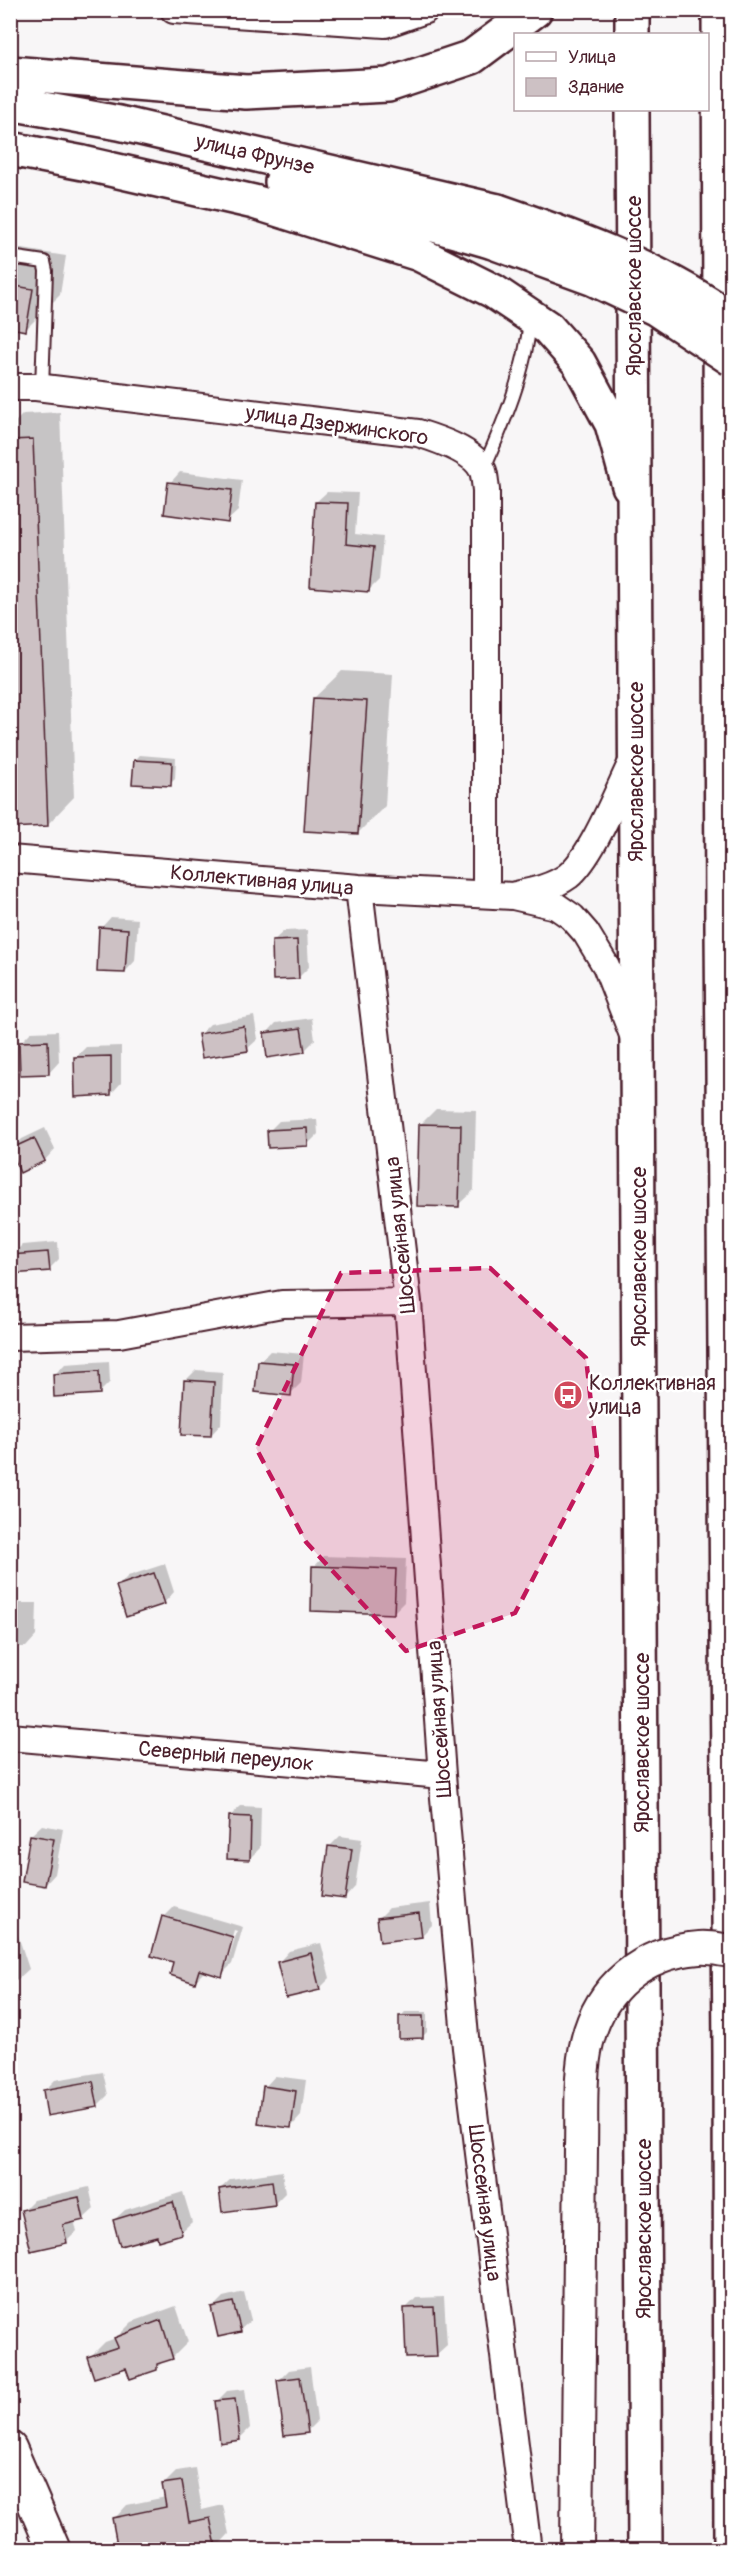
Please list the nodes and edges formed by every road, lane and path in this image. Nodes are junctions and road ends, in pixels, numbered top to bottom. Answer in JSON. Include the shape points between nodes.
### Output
{"nodes":[{"id":1,"x":174,"y":10,"type":"edge"},
{"id":2,"x":425,"y":10,"type":"edge"},
{"id":3,"x":535,"y":10,"type":"edge"},
{"id":4,"x":632,"y":10,"type":"edge"},
{"id":5,"x":719,"y":10,"type":"edge"},
{"id":6,"x":632,"y":33,"type":"edge"},
{"id":7,"x":10,"y":73,"type":"edge"},
{"id":8,"x":10,"y":103,"type":"edge"},
{"id":9,"x":633,"y":111,"type":"edge"},
{"id":10,"x":10,"y":125,"type":"edge"},
{"id":11,"x":10,"y":149,"type":"edge"},
{"id":12,"x":494,"y":226,"type":"junction"},
{"id":13,"x":10,"y":257,"type":"edge"},
{"id":14,"x":530,"y":314,"type":"junction"},
{"id":15,"x":732,"y":320,"type":"edge"},
{"id":16,"x":732,"y":359,"type":"edge"},
{"id":17,"x":10,"y":387,"type":"edge"},
{"id":18,"x":42,"y":388,"type":"junction"},
{"id":19,"x":483,"y":470,"type":"junction"},
{"id":20,"x":635,"y":507,"type":"junction"},
{"id":21,"x":636,"y":752,"type":"junction"},
{"id":22,"x":721,"y":813,"type":"junction"},
{"id":23,"x":10,"y":859,"type":"edge"},
{"id":24,"x":732,"y":872,"type":"edge"},
{"id":25,"x":359,"y":888,"type":"junction"},
{"id":26,"x":486,"y":894,"type":"junction"},
{"id":27,"x":513,"y":896,"type":"junction"},
{"id":28,"x":638,"y":1050,"type":"junction"},
{"id":29,"x":408,"y":1302,"type":"junction"},
{"id":30,"x":10,"y":1336,"type":"edge"},
{"id":31,"x":10,"y":1737,"type":"edge"},
{"id":32,"x":442,"y":1775,"type":"junction"},
{"id":33,"x":730,"y":1791,"type":"edge"},
{"id":34,"x":732,"y":1952,"type":"edge"},
{"id":35,"x":10,"y":2448,"type":"edge"},
{"id":36,"x":54,"y":2550,"type":"edge"},
{"id":37,"x":528,"y":2550,"type":"edge"},
{"id":38,"x":577,"y":2550,"type":"edge"},
{"id":39,"x":645,"y":2550,"type":"edge"},
{"id":40,"x":731,"y":2550,"type":"edge"}],
"edges":[{"from":1,"to":2,"type":"street","via":[[385,24]]},
{"from":3,"to":7,"type":"main road","via":[[472,57],[388,85],[246,92]]},
{"from":4,"to":6,"type":"main road"},
{"from":5,"to":22,"type":"main road"},
{"from":8,"to":12,"type":"main road","name":"улица Фрунзе","via":[[119,123]]},
{"from":9,"to":20,"type":"main road","name":"Ярославское шоссе"},
{"from":10,"to":12,"type":"main road","name":"улица Фрунзе"},
{"from":11,"to":14,"type":"main road","via":[[276,209],[419,254]]},
{"from":12,"to":15,"type":"main road","bridge":true,"via":[[552,230],[669,281]]},
{"from":12,"to":16,"type":"main road","bridge":true,"via":[[655,308]]},
{"from":13,"to":18,"type":"lane","via":[[44,261]]},
{"from":14,"to":19,"type":"lane","via":[[528,346],[506,417]]},
{"from":14,"to":20,"type":"main road","via":[[579,363],[612,424]]},
{"from":17,"to":18,"type":"street","name":"улица Дзержинского"},
{"from":18,"to":19,"type":"street","name":"улица Дзержинского","via":[[418,433],[448,443]]},
{"from":19,"to":26,"type":"street"},
{"from":20,"to":21,"type":"main road","name":"Ярославское шоссе"},
{"from":21,"to":27,"type":"street","name":"Коллективная улица","via":[[585,858],[568,876],[548,887]]},
{"from":21,"to":28,"type":"main road","name":"Ярославское шоссе"},
{"from":22,"to":24,"type":"main road"},
{"from":22,"to":33,"type":"main road"},
{"from":23,"to":25,"type":"street","name":"Коллективная улица"},
{"from":25,"to":26,"type":"street","name":"Коллективная улица"},
{"from":25,"to":29,"type":"street","name":"Шоссейная улица"},
{"from":26,"to":27,"type":"street","name":"Коллективная улица"},
{"from":27,"to":28,"type":"street","name":"Коллективная улица","via":[[556,906],[586,933],[606,966]]},
{"from":28,"to":39,"type":"main road","name":"Ярославское шоссе"},
{"from":29,"to":30,"type":"street","via":[[282,1304],[119,1334]]},
{"from":29,"to":32,"type":"street","name":"Шоссейная улица"},
{"from":31,"to":32,"type":"street","name":"Северный переулок"},
{"from":32,"to":37,"type":"street","name":"Шоссейная улица","via":[[466,2048]]},
{"from":33,"to":40,"type":"main road"},
{"from":34,"to":38,"type":"street","bridge":true,"via":[[700,1948],[664,1955],[628,1973],[602,2004],[587,2042],[581,2148]]},
{"from":35,"to":36,"type":"street"}]}
